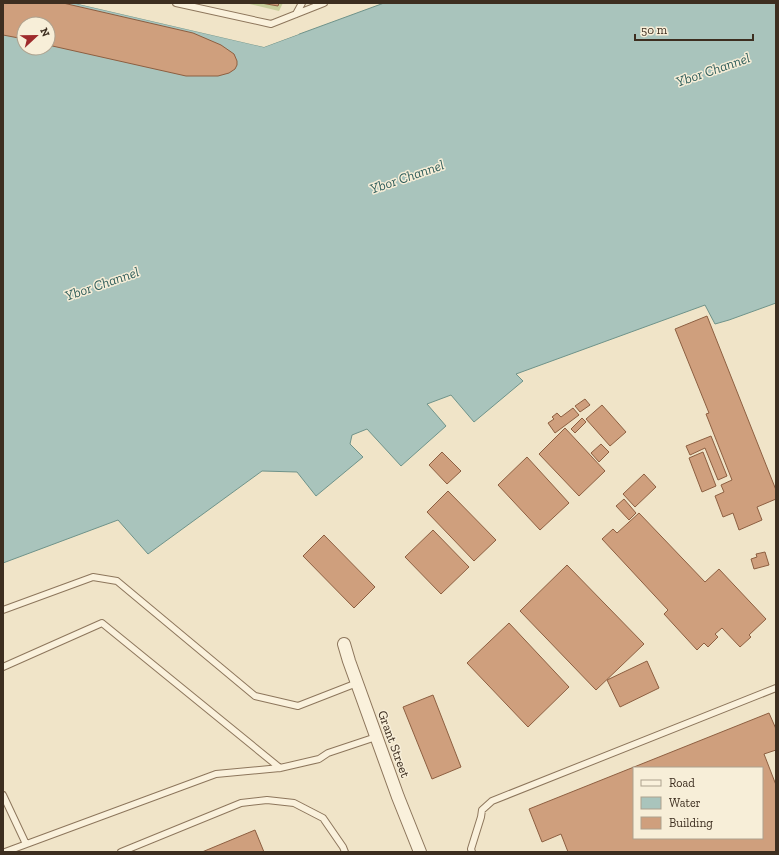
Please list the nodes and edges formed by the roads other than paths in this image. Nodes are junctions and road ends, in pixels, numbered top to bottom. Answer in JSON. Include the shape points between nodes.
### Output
{"nodes":[{"id":1,"x":176,"y":3,"type":"edge"},
{"id":2,"x":302,"y":3,"type":"edge"},
{"id":3,"x":324,"y":3,"type":"edge"},
{"id":4,"x":296,"y":14,"type":"junction"},
{"id":5,"x":3,"y":610,"type":"edge"},
{"id":6,"x":344,"y":644,"type":"dead end"},
{"id":7,"x":3,"y":667,"type":"edge"},
{"id":8,"x":357,"y":683,"type":"junction"},
{"id":9,"x":776,"y":688,"type":"edge"},
{"id":10,"x":376,"y":737,"type":"junction"},
{"id":11,"x":280,"y":768,"type":"junction"},
{"id":12,"x":3,"y":795,"type":"edge"},
{"id":13,"x":26,"y":844,"type":"junction"},
{"id":14,"x":470,"y":851,"type":"edge"},
{"id":15,"x":5,"y":852,"type":"edge"},
{"id":16,"x":121,"y":852,"type":"edge"},
{"id":17,"x":345,"y":852,"type":"edge"},
{"id":18,"x":420,"y":852,"type":"edge"}],
"edges":[{"from":1,"to":4,"type":"lane","via":[[271,24]]},
{"from":2,"to":4,"type":"lane"},
{"from":3,"to":4,"type":"lane"},
{"from":5,"to":8,"type":"lane","via":[[93,577],[117,581],[255,696],[298,706]]},
{"from":6,"to":8,"type":"street","name":"Grant Street"},
{"from":7,"to":11,"type":"lane","via":[[102,623]]},
{"from":8,"to":10,"type":"street","name":"Grant Street"},
{"from":9,"to":14,"type":"lane","via":[[492,801],[482,810]]},
{"from":10,"to":11,"type":"lane","via":[[328,753],[318,760]]},
{"from":10,"to":18,"type":"street","name":"Grant Street"},
{"from":11,"to":13,"type":"lane","via":[[216,774]]},
{"from":12,"to":13,"type":"lane"},
{"from":13,"to":15,"type":"lane"},
{"from":16,"to":17,"type":"lane","via":[[241,804],[267,800],[294,803],[323,818]]}]}
